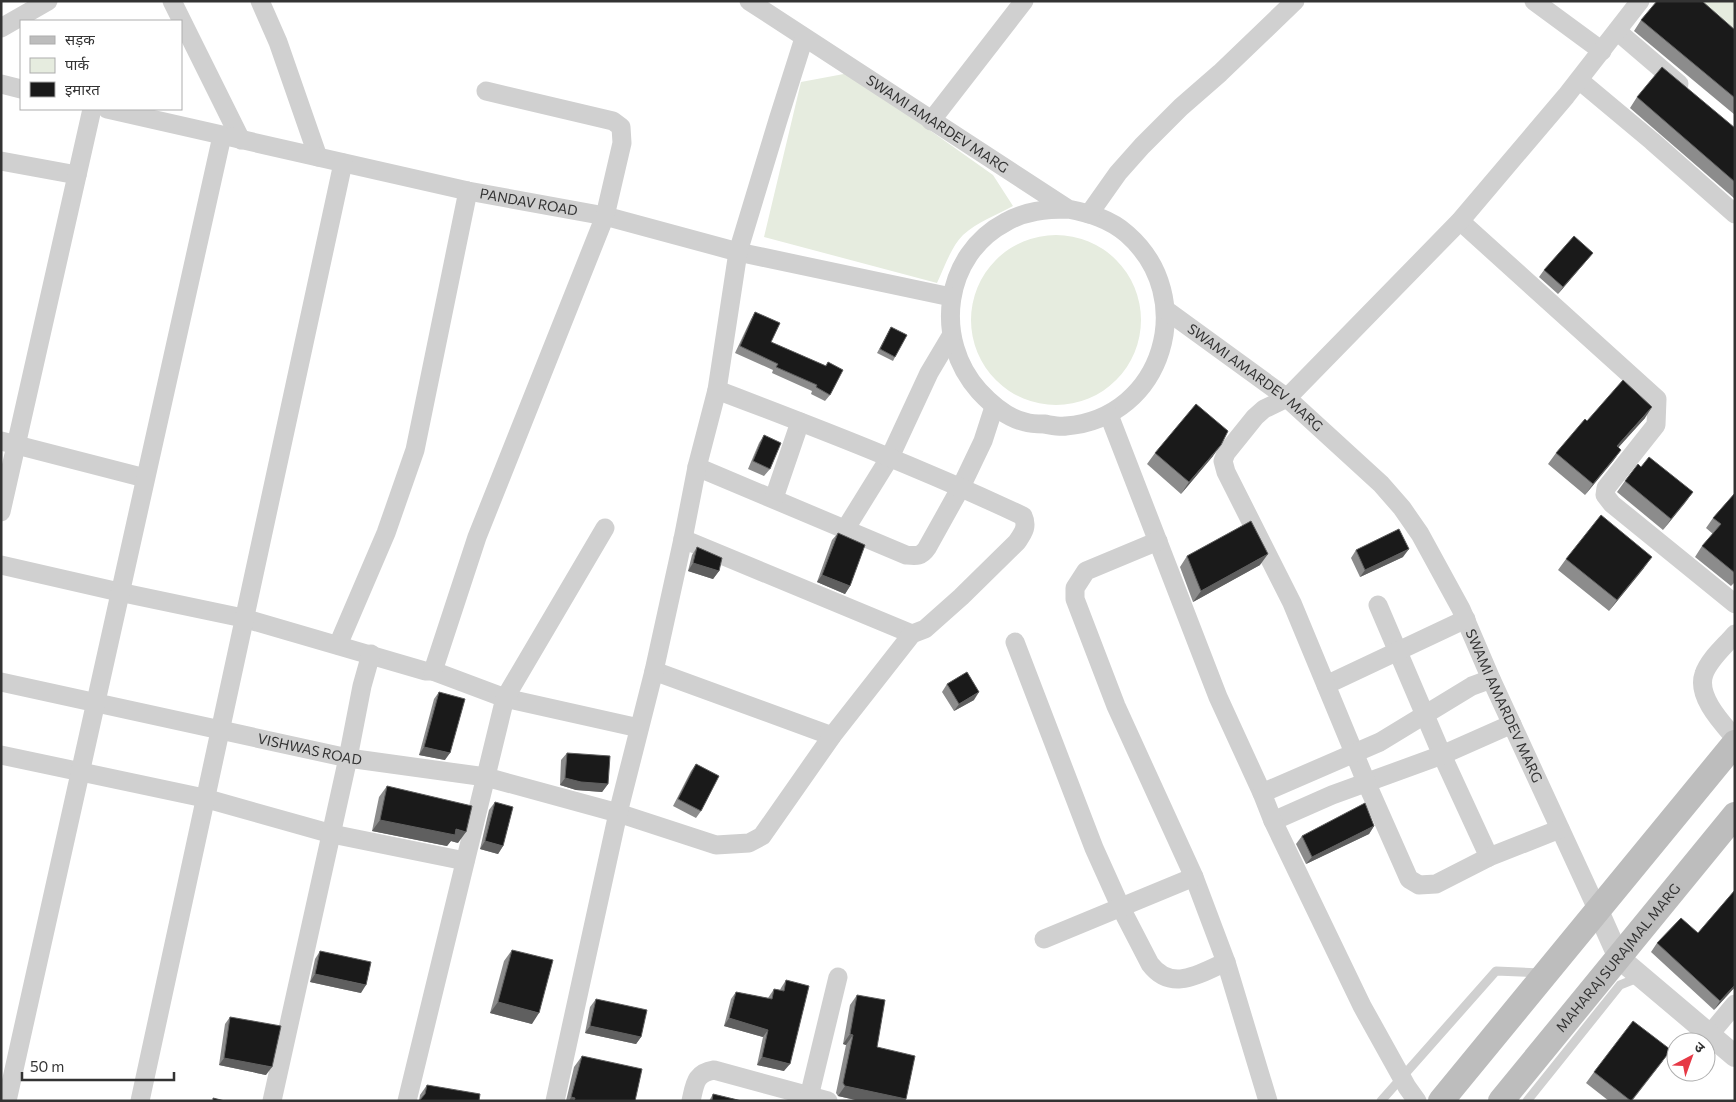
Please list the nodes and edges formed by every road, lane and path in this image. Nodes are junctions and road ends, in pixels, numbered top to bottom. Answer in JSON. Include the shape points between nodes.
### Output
{"nodes":[{"id":1,"x":48,"y":1,"type":"edge"},
{"id":2,"x":172,"y":1,"type":"edge"},
{"id":3,"x":260,"y":1,"type":"edge"},
{"id":4,"x":749,"y":1,"type":"edge"},
{"id":5,"x":1024,"y":1,"type":"edge"},
{"id":6,"x":1295,"y":1,"type":"edge"},
{"id":7,"x":1534,"y":1,"type":"edge"},
{"id":8,"x":1640,"y":1,"type":"edge"},
{"id":9,"x":181,"y":20,"type":"edge"},
{"id":10,"x":182,"y":21,"type":"edge"},
{"id":11,"x":1,"y":28,"type":"edge"},
{"id":12,"x":1617,"y":31,"type":"junction"},
{"id":13,"x":804,"y":38,"type":"junction"},
{"id":14,"x":1602,"y":51,"type":"junction"},
{"id":15,"x":1579,"y":80,"type":"junction"},
{"id":16,"x":1,"y":84,"type":"edge"},
{"id":17,"x":20,"y":89,"type":"edge"},
{"id":18,"x":486,"y":92,"type":"dead end"},
{"id":19,"x":1691,"y":93,"type":"edge"},
{"id":20,"x":92,"y":110,"type":"edge"},
{"id":21,"x":111,"y":110,"type":"edge"},
{"id":22,"x":931,"y":121,"type":"junction"},
{"id":23,"x":222,"y":136,"type":"junction"},
{"id":24,"x":241,"y":140,"type":"junction"},
{"id":25,"x":318,"y":157,"type":"junction"},
{"id":26,"x":1,"y":161,"type":"edge"},
{"id":27,"x":344,"y":163,"type":"junction"},
{"id":28,"x":77,"y":175,"type":"junction"},
{"id":29,"x":468,"y":191,"type":"junction"},
{"id":30,"x":1068,"y":209,"type":"junction"},
{"id":31,"x":1089,"y":214,"type":"junction"},
{"id":32,"x":1735,"y":214,"type":"edge"},
{"id":33,"x":605,"y":216,"type":"junction"},
{"id":34,"x":1460,"y":221,"type":"junction"},
{"id":35,"x":738,"y":252,"type":"junction"},
{"id":36,"x":951,"y":297,"type":"junction"},
{"id":37,"x":1166,"y":310,"type":"junction"},
{"id":38,"x":951,"y":336,"type":"junction"},
{"id":39,"x":717,"y":390,"type":"junction"},
{"id":40,"x":1288,"y":398,"type":"junction"},
{"id":41,"x":994,"y":407,"type":"junction"},
{"id":42,"x":1108,"y":415,"type":"junction"},
{"id":43,"x":800,"y":422,"type":"junction"},
{"id":44,"x":9,"y":442,"type":"edge"},
{"id":45,"x":890,"y":457,"type":"junction"},
{"id":46,"x":697,"y":467,"type":"junction"},
{"id":47,"x":145,"y":478,"type":"junction"},
{"id":48,"x":961,"y":486,"type":"junction"},
{"id":49,"x":774,"y":498,"type":"junction"},
{"id":50,"x":1,"y":512,"type":"edge"},
{"id":51,"x":605,"y":528,"type":"dead end"},
{"id":52,"x":846,"y":528,"type":"junction"},
{"id":53,"x":683,"y":540,"type":"junction"},
{"id":54,"x":1158,"y":541,"type":"junction"},
{"id":55,"x":1,"y":565,"type":"edge"},
{"id":56,"x":120,"y":592,"type":"junction"},
{"id":57,"x":1735,"y":604,"type":"edge"},
{"id":58,"x":1378,"y":605,"type":"dead end"},
{"id":59,"x":243,"y":618,"type":"junction"},
{"id":60,"x":1466,"y":619,"type":"junction"},
{"id":61,"x":912,"y":634,"type":"junction"},
{"id":62,"x":1735,"y":634,"type":"edge"},
{"id":63,"x":1015,"y":642,"type":"dead end"},
{"id":64,"x":338,"y":645,"type":"junction"},
{"id":65,"x":1398,"y":650,"type":"junction"},
{"id":66,"x":371,"y":654,"type":"junction"},
{"id":67,"x":654,"y":671,"type":"junction"},
{"id":68,"x":433,"y":672,"type":"junction"},
{"id":69,"x":1491,"y":679,"type":"junction"},
{"id":70,"x":1,"y":682,"type":"edge"},
{"id":71,"x":1326,"y":685,"type":"junction"},
{"id":72,"x":505,"y":698,"type":"junction"},
{"id":73,"x":95,"y":702,"type":"junction"},
{"id":74,"x":1426,"y":716,"type":"junction"},
{"id":75,"x":1512,"y":724,"type":"junction"},
{"id":76,"x":639,"y":728,"type":"junction"},
{"id":77,"x":219,"y":730,"type":"junction"},
{"id":78,"x":832,"y":736,"type":"junction"},
{"id":79,"x":1735,"y":738,"type":"edge"},
{"id":80,"x":1735,"y":743,"type":"edge"},
{"id":81,"x":1354,"y":753,"type":"junction"},
{"id":82,"x":1,"y":755,"type":"edge"},
{"id":83,"x":1442,"y":755,"type":"junction"},
{"id":84,"x":348,"y":758,"type":"junction"},
{"id":85,"x":79,"y":772,"type":"junction"},
{"id":86,"x":486,"y":777,"type":"junction"},
{"id":87,"x":1367,"y":784,"type":"junction"},
{"id":88,"x":1262,"y":793,"type":"junction"},
{"id":89,"x":204,"y":798,"type":"junction"},
{"id":90,"x":618,"y":813,"type":"junction"},
{"id":91,"x":1735,"y":815,"type":"edge"},
{"id":92,"x":1273,"y":821,"type":"junction"},
{"id":93,"x":1560,"y":829,"type":"junction"},
{"id":94,"x":332,"y":834,"type":"junction"},
{"id":95,"x":1490,"y":857,"type":"junction"},
{"id":96,"x":465,"y":861,"type":"junction"},
{"id":97,"x":1194,"y":877,"type":"junction"},
{"id":98,"x":1121,"y":908,"type":"junction"},
{"id":99,"x":1598,"y":911,"type":"junction"},
{"id":100,"x":1044,"y":938,"type":"dead end"},
{"id":101,"x":1619,"y":958,"type":"junction"},
{"id":102,"x":1226,"y":962,"type":"junction"},
{"id":103,"x":1546,"y":974,"type":"junction"},
{"id":104,"x":838,"y":977,"type":"dead end"},
{"id":105,"x":1641,"y":977,"type":"junction"},
{"id":106,"x":1735,"y":1004,"type":"edge"},
{"id":107,"x":1708,"y":1032,"type":"edge"},
{"id":108,"x":1712,"y":1032,"type":"edge"},
{"id":109,"x":1716,"y":1039,"type":"edge"},
{"id":110,"x":1735,"y":1056,"type":"edge"},
{"id":111,"x":1401,"y":1077,"type":"junction"},
{"id":112,"x":809,"y":1098,"type":"edge"},
{"id":113,"x":7,"y":1101,"type":"edge"},
{"id":114,"x":140,"y":1101,"type":"edge"},
{"id":115,"x":272,"y":1101,"type":"edge"},
{"id":116,"x":407,"y":1101,"type":"edge"},
{"id":117,"x":554,"y":1101,"type":"edge"},
{"id":118,"x":691,"y":1101,"type":"edge"},
{"id":119,"x":828,"y":1101,"type":"edge"},
{"id":120,"x":1268,"y":1101,"type":"edge"},
{"id":121,"x":1381,"y":1101,"type":"edge"},
{"id":122,"x":1417,"y":1101,"type":"edge"},
{"id":123,"x":1441,"y":1101,"type":"edge"},
{"id":124,"x":1501,"y":1101,"type":"edge"},
{"id":125,"x":1528,"y":1101,"type":"edge"}],
"edges":[{"from":1,"to":11,"type":"street"},
{"from":2,"to":9,"type":"street"},
{"from":3,"to":25,"type":"street","via":[[278,42]]},
{"from":4,"to":13,"type":"street","name":"SWAMI AMARDEV MARG"},
{"from":5,"to":22,"type":"street"},
{"from":6,"to":31,"type":"street","via":[[1142,146]]},
{"from":7,"to":14,"type":"street"},
{"from":8,"to":12,"type":"street"},
{"from":10,"to":24,"type":"street"},
{"from":12,"to":14,"type":"street"},
{"from":12,"to":19,"type":"street"},
{"from":13,"to":22,"type":"street","name":"SWAMI AMARDEV MARG"},
{"from":13,"to":35,"type":"street"},
{"from":14,"to":15,"type":"street"},
{"from":15,"to":32,"type":"street"},
{"from":15,"to":34,"type":"street"},
{"from":16,"to":17,"type":"street"},
{"from":18,"to":33,"type":"street","via":[[613,121],[621,127],[622,143]]},
{"from":20,"to":28,"type":"street"},
{"from":21,"to":23,"type":"street","name":"PANDAV ROAD"},
{"from":22,"to":30,"type":"street","name":"SWAMI AMARDEV MARG"},
{"from":23,"to":24,"type":"street","name":"PANDAV ROAD"},
{"from":23,"to":47,"type":"street"},
{"from":24,"to":25,"type":"street","name":"PANDAV ROAD"},
{"from":25,"to":27,"type":"street","name":"PANDAV ROAD"},
{"from":26,"to":28,"type":"street"},
{"from":27,"to":29,"type":"street","name":"PANDAV ROAD"},
{"from":27,"to":59,"type":"street"},
{"from":28,"to":44,"type":"street"},
{"from":29,"to":33,"type":"street","name":"PANDAV ROAD"},
{"from":29,"to":64,"type":"street","via":[[415,450],[386,533]]},
{"from":30,"to":31,"type":"street","name":"SWAMI AMARDEV MARG"},
{"from":30,"to":36,"type":"street","via":[[1029,213],[989,233],[974,248],[960,271]]},
{"from":31,"to":37,"type":"street","name":"SWAMI AMARDEV MARG","via":[[1110,222],[1127,234],[1149,259],[1160,281]]},
{"from":33,"to":35,"type":"street","name":"PANDAV ROAD"},
{"from":33,"to":68,"type":"street","via":[[477,537]]},
{"from":34,"to":40,"type":"street"},
{"from":34,"to":57,"type":"street","via":[[1656,400],[1656,425],[1606,488],[1605,496]]},
{"from":35,"to":36,"type":"street","name":"PANDAV ROAD"},
{"from":35,"to":39,"type":"street"},
{"from":36,"to":38,"type":"street"},
{"from":37,"to":40,"type":"street","name":"SWAMI AMARDEV MARG"},
{"from":37,"to":42,"type":"street","via":[[1165,335],[1152,372],[1137,393]]},
{"from":38,"to":41,"type":"street","via":[[955,352],[971,382]]},
{"from":38,"to":45,"type":"street","via":[[929,373]]},
{"from":39,"to":43,"type":"street"},
{"from":39,"to":46,"type":"street"},
{"from":40,"to":60,"type":"street","name":"SWAMI AMARDEV MARG","via":[[1402,508],[1420,534]]},
{"from":40,"to":71,"type":"street","via":[[1255,417],[1223,460],[1226,472],[1292,603]]},
{"from":41,"to":42,"type":"street","via":[[1024,422],[1066,426]]},
{"from":41,"to":48,"type":"street","via":[[983,441]]},
{"from":42,"to":54,"type":"street"},
{"from":43,"to":45,"type":"street"},
{"from":43,"to":49,"type":"street"},
{"from":44,"to":47,"type":"street"},
{"from":44,"to":50,"type":"street"},
{"from":45,"to":48,"type":"street"},
{"from":45,"to":52,"type":"street"},
{"from":46,"to":49,"type":"street"},
{"from":46,"to":53,"type":"street"},
{"from":47,"to":56,"type":"street"},
{"from":48,"to":52,"type":"street","via":[[923,554],[906,555]]},
{"from":48,"to":61,"type":"street","via":[[1023,516],[1026,523],[1024,531],[1018,542],[961,597],[925,629]]},
{"from":49,"to":52,"type":"street"},
{"from":51,"to":72,"type":"street"},
{"from":53,"to":61,"type":"street"},
{"from":53,"to":67,"type":"street"},
{"from":54,"to":88,"type":"street","via":[[1218,696]]},
{"from":54,"to":97,"type":"street","via":[[1086,571],[1074,588],[1116,706]]},
{"from":55,"to":56,"type":"street"},
{"from":56,"to":59,"type":"street"},
{"from":56,"to":73,"type":"street"},
{"from":58,"to":65,"type":"street"},
{"from":59,"to":64,"type":"street"},
{"from":59,"to":77,"type":"street"},
{"from":60,"to":65,"type":"street"},
{"from":60,"to":69,"type":"street","name":"SWAMI AMARDEV MARG"},
{"from":61,"to":78,"type":"street","name":"VISHWAS ROAD"},
{"from":62,"to":79,"type":"street","via":[[1703,674],[1707,702]]},
{"from":63,"to":98,"type":"street","via":[[1094,848]]},
{"from":64,"to":66,"type":"street"},
{"from":65,"to":71,"type":"street"},
{"from":65,"to":74,"type":"street"},
{"from":66,"to":68,"type":"street"},
{"from":66,"to":84,"type":"street"},
{"from":67,"to":76,"type":"street"},
{"from":67,"to":78,"type":"street"},
{"from":68,"to":72,"type":"street"},
{"from":69,"to":74,"type":"street","via":[[1472,686]]},
{"from":69,"to":75,"type":"street","name":"SWAMI AMARDEV MARG"},
{"from":70,"to":73,"type":"street","name":"VISHWAS ROAD"},
{"from":71,"to":81,"type":"street"},
{"from":72,"to":76,"type":"street"},
{"from":72,"to":86,"type":"street"},
{"from":73,"to":77,"type":"street","name":"VISHWAS ROAD"},
{"from":73,"to":85,"type":"street"},
{"from":74,"to":81,"type":"street"},
{"from":74,"to":83,"type":"street"},
{"from":75,"to":83,"type":"street"},
{"from":75,"to":93,"type":"street","name":"SWAMI AMARDEV MARG"},
{"from":76,"to":90,"type":"street"},
{"from":77,"to":84,"type":"street","name":"VISHWAS ROAD"},
{"from":77,"to":89,"type":"street"},
{"from":78,"to":90,"type":"street","name":"VISHWAS ROAD","via":[[762,836],[749,843],[716,845]]},
{"from":80,"to":99,"type":"main road"},
{"from":81,"to":87,"type":"street"},
{"from":81,"to":88,"type":"street"},
{"from":82,"to":85,"type":"street"},
{"from":83,"to":87,"type":"street"},
{"from":83,"to":95,"type":"street"},
{"from":84,"to":86,"type":"street","name":"VISHWAS ROAD"},
{"from":84,"to":94,"type":"street"},
{"from":85,"to":89,"type":"street"},
{"from":85,"to":113,"type":"street"},
{"from":86,"to":90,"type":"street","name":"VISHWAS ROAD"},
{"from":86,"to":96,"type":"street"},
{"from":87,"to":92,"type":"street","via":[[1332,795]]},
{"from":87,"to":95,"type":"street","via":[[1414,883],[1436,884]]},
{"from":88,"to":92,"type":"street"},
{"from":89,"to":94,"type":"street"},
{"from":89,"to":114,"type":"street"},
{"from":90,"to":117,"type":"street"},
{"from":91,"to":101,"type":"main road","name":"MAHARAJ SURAJMAL MARG"},
{"from":92,"to":111,"type":"street","via":[[1362,1006]]},
{"from":93,"to":95,"type":"street"},
{"from":93,"to":99,"type":"street","name":"SWAMI AMARDEV MARG"},
{"from":94,"to":96,"type":"street"},
{"from":94,"to":115,"type":"street"},
{"from":96,"to":116,"type":"street"},
{"from":97,"to":98,"type":"street"},
{"from":97,"to":102,"type":"street"},
{"from":98,"to":100,"type":"street"},
{"from":98,"to":102,"type":"street","via":[[1150,964],[1164,977],[1186,979]]},
{"from":99,"to":101,"type":"street"},
{"from":99,"to":103,"type":"main road"},
{"from":101,"to":105,"type":"street"},
{"from":101,"to":124,"type":"main road","name":"MAHARAJ SURAJMAL MARG"},
{"from":102,"to":120,"type":"street"},
{"from":103,"to":111,"type":"lane","via":[[1496,971]]},
{"from":103,"to":123,"type":"main road"},
{"from":104,"to":112,"type":"street"},
{"from":105,"to":107,"type":"street"},
{"from":105,"to":125,"type":"lane","via":[[1620,984]]},
{"from":106,"to":108,"type":"street"},
{"from":109,"to":110,"type":"street"},
{"from":111,"to":121,"type":"lane"},
{"from":111,"to":122,"type":"street"},
{"from":112,"to":118,"type":"street","via":[[714,1070],[698,1077]]},
{"from":112,"to":119,"type":"street"}]}
